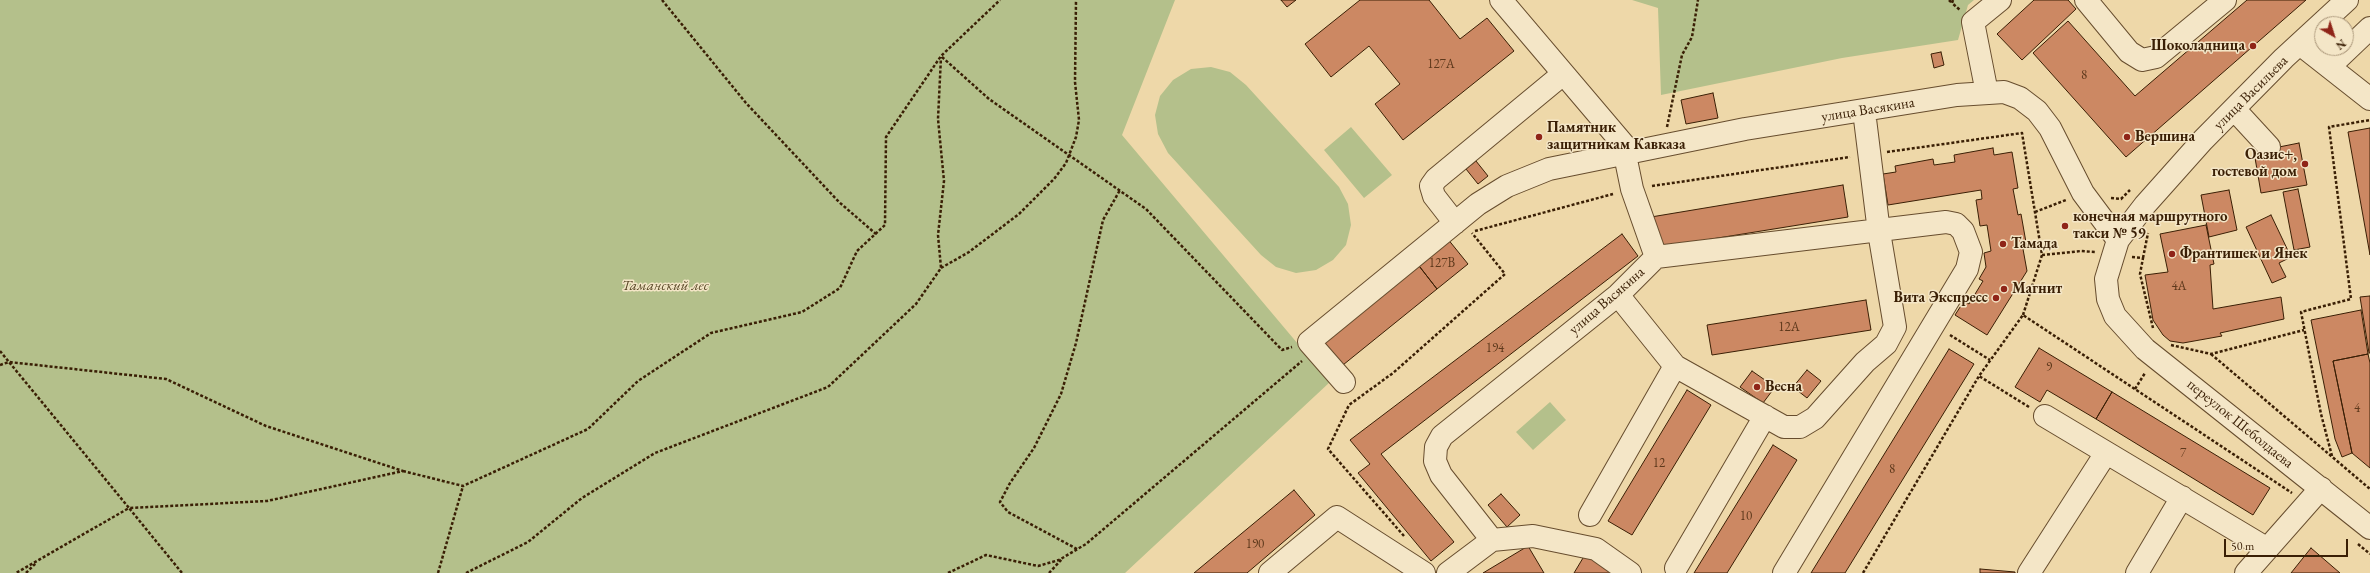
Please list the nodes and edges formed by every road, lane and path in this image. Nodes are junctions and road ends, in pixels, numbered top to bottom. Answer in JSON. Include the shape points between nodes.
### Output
{"nodes":[{"id":1,"x":662,"y":0,"type":"edge"},
{"id":2,"x":1000,"y":0,"type":"edge"},
{"id":3,"x":1076,"y":0,"type":"edge"},
{"id":4,"x":1501,"y":0,"type":"edge"},
{"id":5,"x":1698,"y":0,"type":"edge"},
{"id":6,"x":1949,"y":0,"type":"edge"},
{"id":7,"x":2000,"y":0,"type":"edge"},
{"id":8,"x":2086,"y":0,"type":"edge"},
{"id":9,"x":2225,"y":0,"type":"edge"},
{"id":10,"x":2347,"y":0,"type":"edge"},
{"id":11,"x":1952,"y":3,"type":"dead end"},
{"id":12,"x":2370,"y":28,"type":"edge"},
{"id":13,"x":2300,"y":44,"type":"junction"},
{"id":14,"x":941,"y":56,"type":"junction"},
{"id":15,"x":2329,"y":67,"type":"junction"},
{"id":16,"x":1563,"y":74,"type":"junction"},
{"id":17,"x":2365,"y":90,"type":"edge"},
{"id":18,"x":1987,"y":93,"type":"junction"},
{"id":19,"x":2234,"y":109,"type":"junction"},
{"id":20,"x":1864,"y":111,"type":"junction"},
{"id":21,"x":2370,"y":120,"type":"edge"},
{"id":22,"x":1664,"y":147,"type":"junction"},
{"id":23,"x":2268,"y":147,"type":"dead end"},
{"id":24,"x":1070,"y":154,"type":"junction"},
{"id":25,"x":1628,"y":154,"type":"junction"},
{"id":26,"x":2132,"y":189,"type":"dead end"},
{"id":27,"x":1120,"y":190,"type":"junction"},
{"id":28,"x":2083,"y":193,"type":"junction"},
{"id":29,"x":2035,"y":212,"type":"dead end"},
{"id":30,"x":1456,"y":223,"type":"junction"},
{"id":31,"x":1879,"y":232,"type":"junction"},
{"id":32,"x":876,"y":234,"type":"junction"},
{"id":33,"x":2118,"y":240,"type":"junction"},
{"id":34,"x":1656,"y":257,"type":"junction"},
{"id":35,"x":941,"y":268,"type":"junction"},
{"id":36,"x":1618,"y":295,"type":"junction"},
{"id":37,"x":2115,"y":316,"type":"joint"},
{"id":38,"x":1934,"y":324,"type":"junction"},
{"id":39,"x":1895,"y":327,"type":"junction"},
{"id":40,"x":2304,"y":330,"type":"junction"},
{"id":41,"x":1312,"y":345,"type":"junction"},
{"id":42,"x":1920,"y":346,"type":"junction"},
{"id":43,"x":0,"y":351,"type":"edge"},
{"id":44,"x":2211,"y":354,"type":"junction"},
{"id":45,"x":2156,"y":357,"type":"junction"},
{"id":46,"x":1990,"y":360,"type":"junction"},
{"id":47,"x":9,"y":362,"type":"junction"},
{"id":48,"x":0,"y":365,"type":"edge"},
{"id":49,"x":1675,"y":366,"type":"junction"},
{"id":50,"x":1979,"y":376,"type":"junction"},
{"id":51,"x":1344,"y":382,"type":"dead end"},
{"id":52,"x":2135,"y":389,"type":"junction"},
{"id":53,"x":1765,"y":416,"type":"junction"},
{"id":54,"x":2045,"y":416,"type":"joint"},
{"id":55,"x":2106,"y":453,"type":"junction"},
{"id":56,"x":2332,"y":456,"type":"junction"},
{"id":57,"x":403,"y":471,"type":"junction"},
{"id":58,"x":463,"y":486,"type":"junction"},
{"id":59,"x":2370,"y":489,"type":"edge"},
{"id":60,"x":2314,"y":496,"type":"junction"},
{"id":61,"x":2182,"y":497,"type":"junction"},
{"id":62,"x":129,"y":508,"type":"junction"},
{"id":63,"x":1590,"y":514,"type":"dead end"},
{"id":64,"x":2370,"y":528,"type":"edge"},
{"id":65,"x":1492,"y":540,"type":"junction"},
{"id":66,"x":2266,"y":548,"type":"junction"},
{"id":67,"x":1078,"y":549,"type":"junction"},
{"id":68,"x":1065,"y":556,"type":"junction"},
{"id":69,"x":39,"y":560,"type":"junction"},
{"id":70,"x":1676,"y":568,"type":"dead end"},
{"id":71,"x":16,"y":573,"type":"edge"},
{"id":72,"x":26,"y":573,"type":"edge"},
{"id":73,"x":182,"y":573,"type":"edge"},
{"id":74,"x":438,"y":573,"type":"edge"},
{"id":75,"x":466,"y":573,"type":"edge"},
{"id":76,"x":948,"y":573,"type":"edge"},
{"id":77,"x":1049,"y":573,"type":"edge"},
{"id":78,"x":1270,"y":573,"type":"edge"},
{"id":79,"x":1424,"y":573,"type":"edge"},
{"id":80,"x":1448,"y":573,"type":"edge"},
{"id":81,"x":1630,"y":573,"type":"edge"},
{"id":82,"x":1784,"y":573,"type":"edge"},
{"id":83,"x":1863,"y":573,"type":"edge"},
{"id":84,"x":2029,"y":573,"type":"edge"},
{"id":85,"x":2137,"y":573,"type":"edge"},
{"id":86,"x":2246,"y":573,"type":"edge"}],
"edges":[{"from":1,"to":32,"type":"path","via":[[746,103],[839,202]]},
{"from":2,"to":14,"type":"path"},
{"from":3,"to":24,"type":"path","via":[[1075,82],[1079,120]]},
{"from":4,"to":16,"type":"street"},
{"from":5,"to":22,"type":"path","via":[[1692,37],[1682,55],[1678,72]]},
{"from":6,"to":11,"type":"path"},
{"from":7,"to":18,"type":"street","via":[[1973,22]]},
{"from":8,"to":9,"type":"street","via":[[2129,52],[2142,60],[2156,57]]},
{"from":10,"to":13,"type":"street","name":"улица Васильева"},
{"from":12,"to":15,"type":"street"},
{"from":13,"to":15,"type":"street"},
{"from":13,"to":19,"type":"street","name":"улица Васильева"},
{"from":14,"to":24,"type":"path","via":[[989,99]]},
{"from":14,"to":32,"type":"path","via":[[886,137],[885,225]]},
{"from":14,"to":35,"type":"path","via":[[938,119],[944,181],[938,236]]},
{"from":15,"to":17,"type":"street"},
{"from":16,"to":25,"type":"street"},
{"from":16,"to":30,"type":"street","via":[[1436,179],[1431,186],[1434,196]]},
{"from":18,"to":20,"type":"street","name":"улица Васякина","via":[[1957,95]]},
{"from":18,"to":28,"type":"street","name":"улица Васякина","via":[[2004,92],[2020,98],[2037,111],[2050,128]]},
{"from":19,"to":23,"type":"street"},
{"from":19,"to":33,"type":"street","name":"улица Васильева","via":[[2156,194]]},
{"from":20,"to":22,"type":"street","name":"улица Васякина","via":[[1745,129]]},
{"from":20,"to":31,"type":"street"},
{"from":21,"to":40,"type":"path","via":[[2329,128],[2351,299],[2301,312]]},
{"from":22,"to":25,"type":"street","name":"улица Васякина"},
{"from":24,"to":27,"type":"path"},
{"from":24,"to":35,"type":"path","via":[[1054,180],[1019,214],[969,252]]},
{"from":25,"to":30,"type":"street","via":[[1549,169],[1507,186],[1478,204]]},
{"from":25,"to":34,"type":"street","name":"улица Васякина","via":[[1632,189]]},
{"from":26,"to":28,"type":"path","via":[[2121,199],[2110,198],[2101,188],[2096,187]]},
{"from":27,"to":41,"type":"path","via":[[1146,208],[1282,350]]},
{"from":27,"to":67,"type":"path","via":[[1103,220],[1076,343],[1061,394],[1034,448],[1000,502],[1008,512]]},
{"from":28,"to":29,"type":"path"},
{"from":28,"to":33,"type":"street","name":"улица Васякина"},
{"from":30,"to":41,"type":"street"},
{"from":31,"to":34,"type":"street"},
{"from":31,"to":38,"type":"street","via":[[1946,222],[1956,224],[1963,231],[1970,252],[1967,269]]},
{"from":31,"to":39,"type":"street"},
{"from":32,"to":58,"type":"path","via":[[857,251],[840,288],[802,312],[711,333],[638,381],[588,430]]},
{"from":33,"to":37,"type":"street","name":"улица Васильева","via":[[2106,279],[2108,299]]},
{"from":34,"to":36,"type":"street","name":"улица Васякина"},
{"from":35,"to":75,"type":"path","via":[[916,304],[828,387],[655,453],[582,498],[528,542]]},
{"from":36,"to":49,"type":"street"},
{"from":36,"to":65,"type":"street","name":"улица Васякина","via":[[1442,436],[1436,447],[1435,461],[1440,474]]},
{"from":37,"to":45,"type":"street","name":"переулок Шеболдаева","via":[[2144,349]]},
{"from":38,"to":42,"type":"street"},
{"from":38,"to":46,"type":"path"},
{"from":39,"to":42,"type":"street"},
{"from":39,"to":53,"type":"street","via":[[1886,344],[1865,362],[1815,418],[1800,427],[1784,427]]},
{"from":40,"to":44,"type":"path"},
{"from":40,"to":56,"type":"path"},
{"from":41,"to":51,"type":"street"},
{"from":41,"to":67,"type":"path","via":[[1298,366]]},
{"from":42,"to":82,"type":"street"},
{"from":43,"to":47,"type":"path"},
{"from":44,"to":45,"type":"path","via":[[2171,345]]},
{"from":44,"to":56,"type":"path"},
{"from":45,"to":52,"type":"path"},
{"from":45,"to":60,"type":"street","name":"переулок Шеболдаева"},
{"from":46,"to":50,"type":"path"},
{"from":46,"to":52,"type":"path","via":[[2023,315]]},
{"from":47,"to":48,"type":"path"},
{"from":47,"to":57,"type":"path","via":[[166,379],[266,426]]},
{"from":47,"to":62,"type":"path"},
{"from":49,"to":53,"type":"street"},
{"from":49,"to":63,"type":"street"},
{"from":50,"to":54,"type":"path"},
{"from":50,"to":83,"type":"path"},
{"from":52,"to":60,"type":"path"},
{"from":53,"to":70,"type":"street"},
{"from":54,"to":55,"type":"street"},
{"from":55,"to":61,"type":"street"},
{"from":55,"to":84,"type":"street"},
{"from":56,"to":59,"type":"path"},
{"from":57,"to":58,"type":"path"},
{"from":57,"to":62,"type":"path","via":[[267,500]]},
{"from":58,"to":74,"type":"path"},
{"from":60,"to":64,"type":"street","name":"переулок Шеболдаева"},
{"from":60,"to":66,"type":"street"},
{"from":61,"to":66,"type":"street"},
{"from":61,"to":85,"type":"street"},
{"from":62,"to":69,"type":"path"},
{"from":62,"to":73,"type":"path"},
{"from":65,"to":80,"type":"street"},
{"from":65,"to":81,"type":"street","via":[[1533,536],[1596,549]]},
{"from":66,"to":86,"type":"street"},
{"from":67,"to":68,"type":"path"},
{"from":68,"to":76,"type":"path","via":[[1038,566],[986,554]]},
{"from":68,"to":77,"type":"path"},
{"from":69,"to":71,"type":"path"},
{"from":69,"to":72,"type":"path"},
{"from":78,"to":79,"type":"street","via":[[1337,517]]}]}
